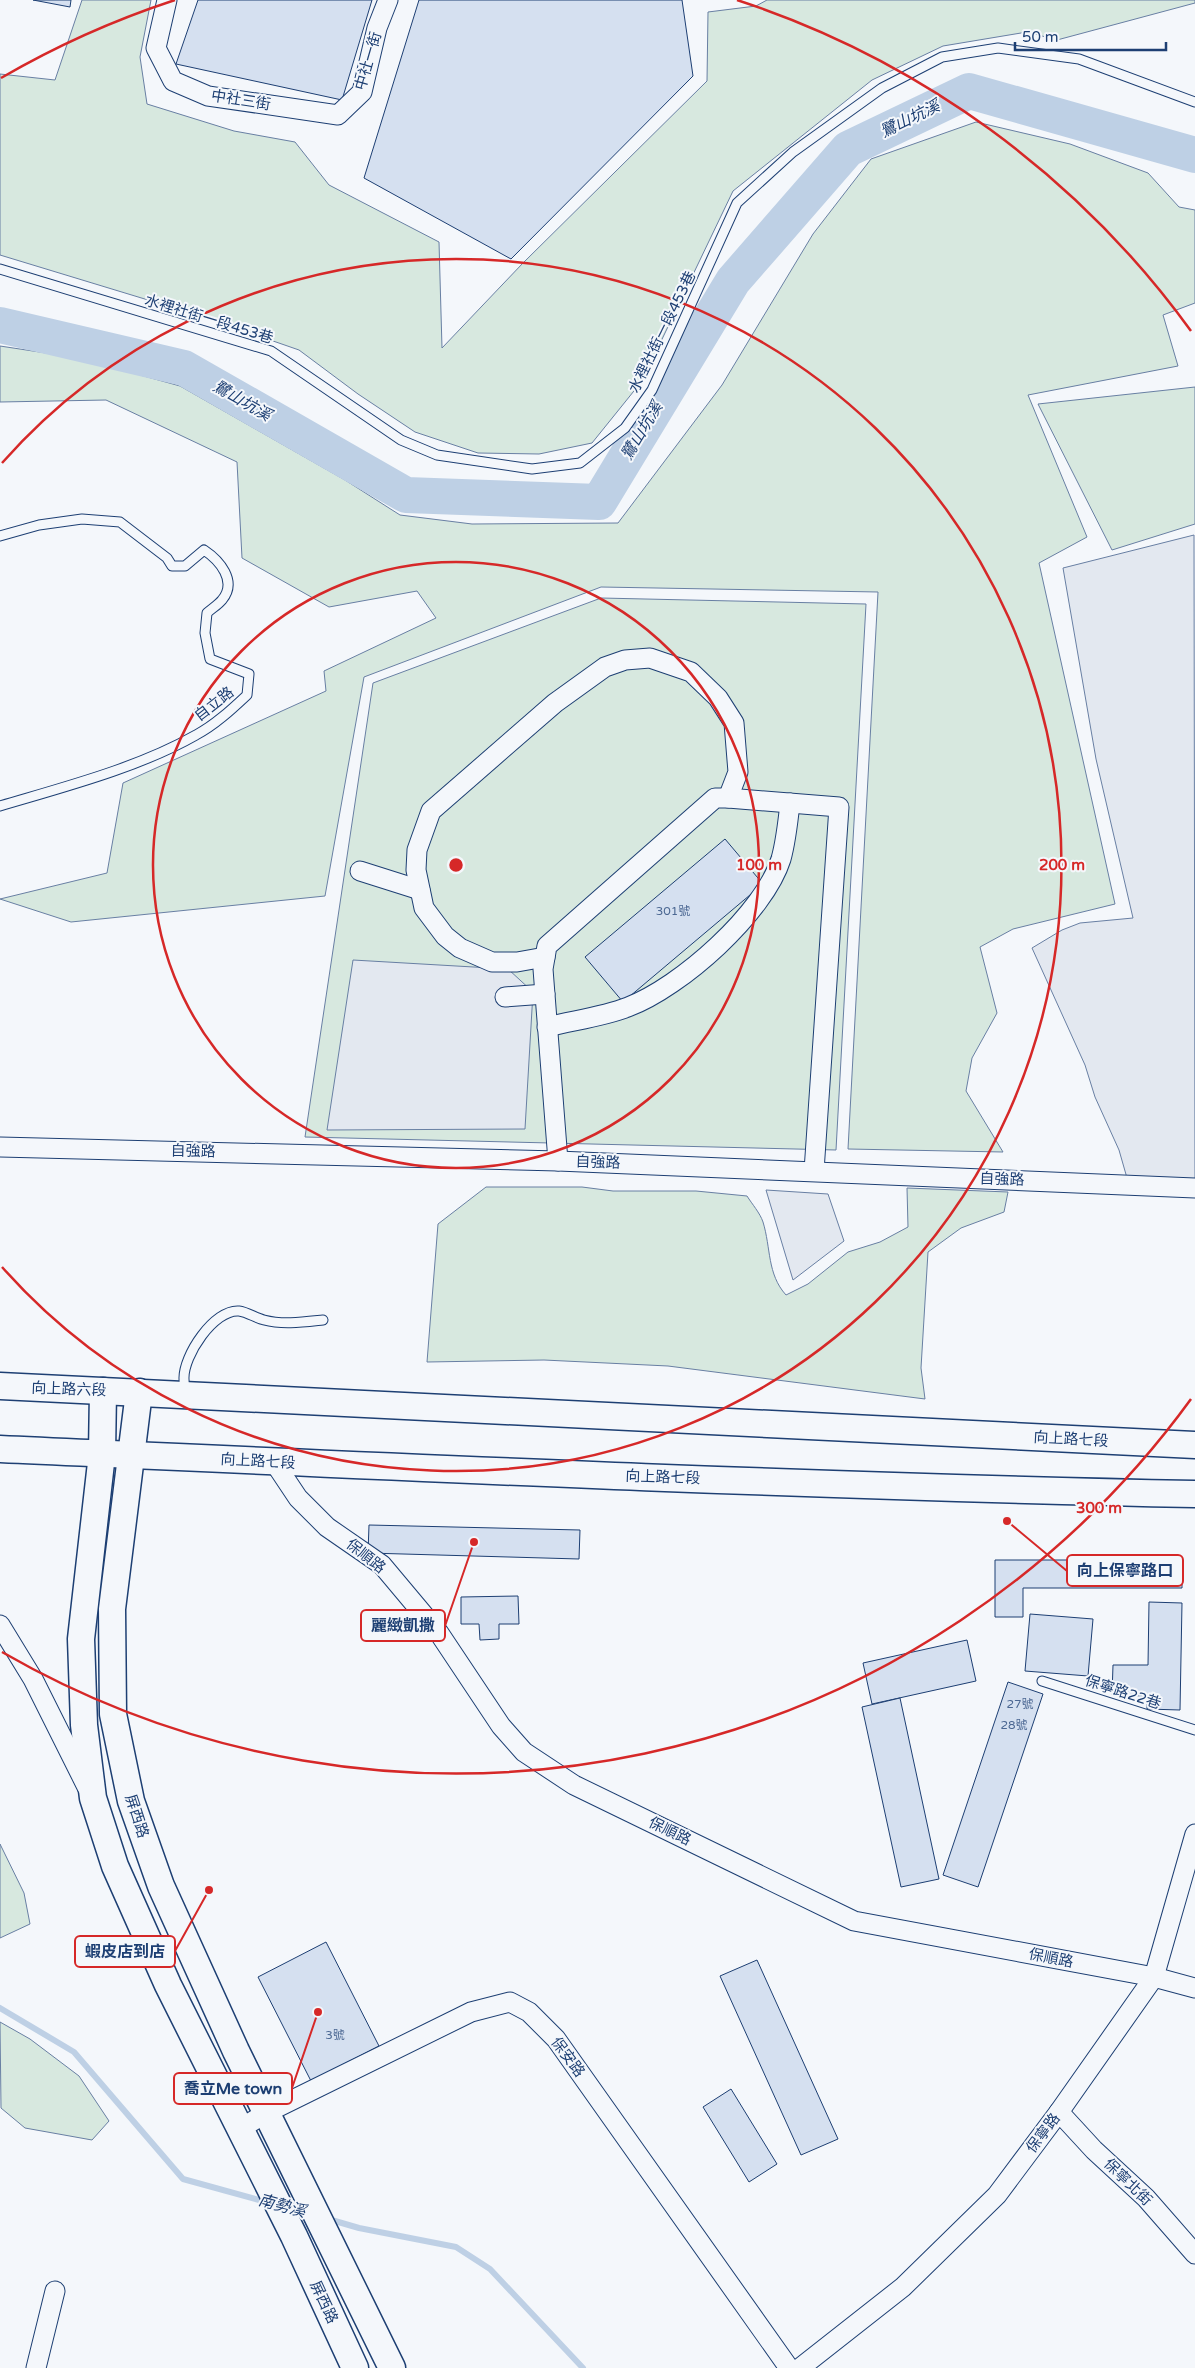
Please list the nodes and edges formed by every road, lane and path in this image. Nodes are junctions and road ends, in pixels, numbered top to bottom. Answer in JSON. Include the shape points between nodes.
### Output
{"nodes":[{"id":1,"x":167,"y":0,"type":"edge"},
{"id":2,"x":388,"y":0,"type":"edge"},
{"id":3,"x":1195,"y":102,"type":"edge"},
{"id":4,"x":338,"y":115,"type":"joint"},
{"id":5,"x":0,"y":269,"type":"edge"},
{"id":6,"x":0,"y":536,"type":"edge"},
{"id":7,"x":728,"y":798,"type":"junction"},
{"id":8,"x":790,"y":803,"type":"junction"},
{"id":9,"x":0,"y":806,"type":"edge"},
{"id":10,"x":360,"y":871,"type":"dead end"},
{"id":11,"x":420,"y":890,"type":"junction"},
{"id":12,"x":545,"y":957,"type":"junction"},
{"id":13,"x":545,"y":994,"type":"junction"},
{"id":14,"x":505,"y":997,"type":"dead end"},
{"id":15,"x":547,"y":1026,"type":"junction"},
{"id":16,"x":0,"y":1147,"type":"edge"},
{"id":17,"x":558,"y":1161,"type":"junction"},
{"id":18,"x":814,"y":1172,"type":"junction"},
{"id":19,"x":1195,"y":1188,"type":"edge"},
{"id":20,"x":323,"y":1320,"type":"dead end"},
{"id":21,"x":0,"y":1386,"type":"edge"},
{"id":22,"x":103,"y":1391,"type":"junction"},
{"id":23,"x":139,"y":1392,"type":"junction"},
{"id":24,"x":186,"y":1394,"type":"junction"},
{"id":25,"x":1195,"y":1445,"type":"edge"},
{"id":26,"x":0,"y":1449,"type":"edge"},
{"id":27,"x":102,"y":1454,"type":"junction"},
{"id":28,"x":131,"y":1454,"type":"junction"},
{"id":29,"x":274,"y":1462,"type":"junction"},
{"id":30,"x":1195,"y":1494,"type":"edge"},
{"id":31,"x":0,"y":1625,"type":"edge"},
{"id":32,"x":1042,"y":1681,"type":"dead end"},
{"id":33,"x":1195,"y":1730,"type":"edge"},
{"id":34,"x":93,"y":1798,"type":"junction"},
{"id":35,"x":1195,"y":1834,"type":"edge"},
{"id":36,"x":1154,"y":1977,"type":"junction"},
{"id":37,"x":1195,"y":1988,"type":"edge"},
{"id":38,"x":1059,"y":2112,"type":"junction"},
{"id":39,"x":266,"y":2113,"type":"junction"},
{"id":40,"x":240,"y":2129,"type":"junction"},
{"id":41,"x":1195,"y":2254,"type":"edge"},
{"id":42,"x":55,"y":2291,"type":"dead end"},
{"id":43,"x":385,"y":2366,"type":"edge"},
{"id":44,"x":36,"y":2368,"type":"edge"},
{"id":45,"x":355,"y":2368,"type":"edge"},
{"id":46,"x":789,"y":2368,"type":"edge"},
{"id":47,"x":800,"y":2368,"type":"edge"}],
"edges":[{"from":1,"to":4,"type":"street","name":"中社三街","via":[[156,48],[173,81],[208,96]]},
{"from":2,"to":4,"type":"street","name":"中社一街","via":[[377,28],[362,92]]},
{"from":3,"to":5,"type":"lane","name":"水裡社街一段453巷","via":[[1079,59],[998,48],[942,57],[882,88],[793,152],[737,204],[652,390],[625,428],[580,463],[532,468],[436,455],[401,440],[271,351]]},
{"from":6,"to":9,"type":"lane","name":"自立路","via":[[39,525],[82,519],[120,522],[167,558],[172,566],[184,566],[204,550],[219,560],[228,580],[223,599],[206,613],[205,633],[210,659],[249,674],[247,696],[198,735],[156,755]]},
{"from":7,"to":8,"type":"street"},
{"from":7,"to":11,"type":"street","via":[[738,772],[734,723],[718,698],[691,672],[650,658],[625,660],[605,667],[576,687],[432,811],[418,850],[416,870]]},
{"from":7,"to":12,"type":"street","via":[[714,798],[546,946]]},
{"from":8,"to":15,"type":"street","via":[[781,860],[768,888],[717,946],[661,990],[630,1006],[600,1017]]},
{"from":8,"to":18,"type":"street","via":[[839,807]]},
{"from":10,"to":11,"type":"street"},
{"from":11,"to":12,"type":"street","via":[[424,908],[460,948],[492,962]]},
{"from":12,"to":13,"type":"street"},
{"from":13,"to":14,"type":"street"},
{"from":13,"to":15,"type":"street"},
{"from":15,"to":17,"type":"street"},
{"from":16,"to":17,"type":"street","name":"自強路"},
{"from":17,"to":18,"type":"street","name":"自強路"},
{"from":18,"to":19,"type":"street","name":"自強路"},
{"from":20,"to":24,"type":"lane","via":[[266,1321],[238,1311],[214,1319],[196,1344],[188,1364],[184,1377]]},
{"from":21,"to":22,"type":"main road","name":"向上路六段"},
{"from":22,"to":23,"type":"main road","name":"向上路六段"},
{"from":22,"to":27,"type":"main road"},
{"from":23,"to":24,"type":"main road","name":"向上路七段"},
{"from":23,"to":28,"type":"main road","name":"屏西路"},
{"from":24,"to":25,"type":"main road","name":"向上路七段"},
{"from":26,"to":27,"type":"main road"},
{"from":27,"to":28,"type":"main road"},
{"from":27,"to":34,"type":"main road","via":[[81,1639],[84,1725]]},
{"from":28,"to":29,"type":"main road","name":"向上路七段"},
{"from":28,"to":39,"type":"main road","name":"屏西路","via":[[112,1609],[113,1714],[131,1801],[160,1886]]},
{"from":29,"to":30,"type":"main road","name":"向上路七段"},
{"from":29,"to":36,"type":"street","name":"保順路","via":[[298,1498],[326,1527],[382,1565],[439,1633],[501,1726],[524,1752],[574,1785],[854,1921]]},
{"from":31,"to":34,"type":"street","via":[[32,1679]]},
{"from":32,"to":33,"type":"lane","name":"保寧路22巷"},
{"from":34,"to":40,"type":"main road","via":[[119,1875],[168,1985]]},
{"from":35,"to":36,"type":"street","name":"保寧路"},
{"from":36,"to":37,"type":"street","name":"保順路"},
{"from":36,"to":38,"type":"street","name":"保寧路"},
{"from":38,"to":41,"type":"street","name":"保寧北街","via":[[1146,2198]]},
{"from":38,"to":47,"type":"street","name":"保寧路","via":[[997,2195],[903,2287]]},
{"from":39,"to":40,"type":"street","name":"保安路"},
{"from":39,"to":43,"type":"main road","name":"屏西路","via":[[330,2238]]},
{"from":39,"to":46,"type":"street","name":"保安路","via":[[471,2012],[510,2002],[529,2012],[556,2039]]},
{"from":40,"to":45,"type":"main road","name":"屏西路"},
{"from":42,"to":44,"type":"street"}]}
